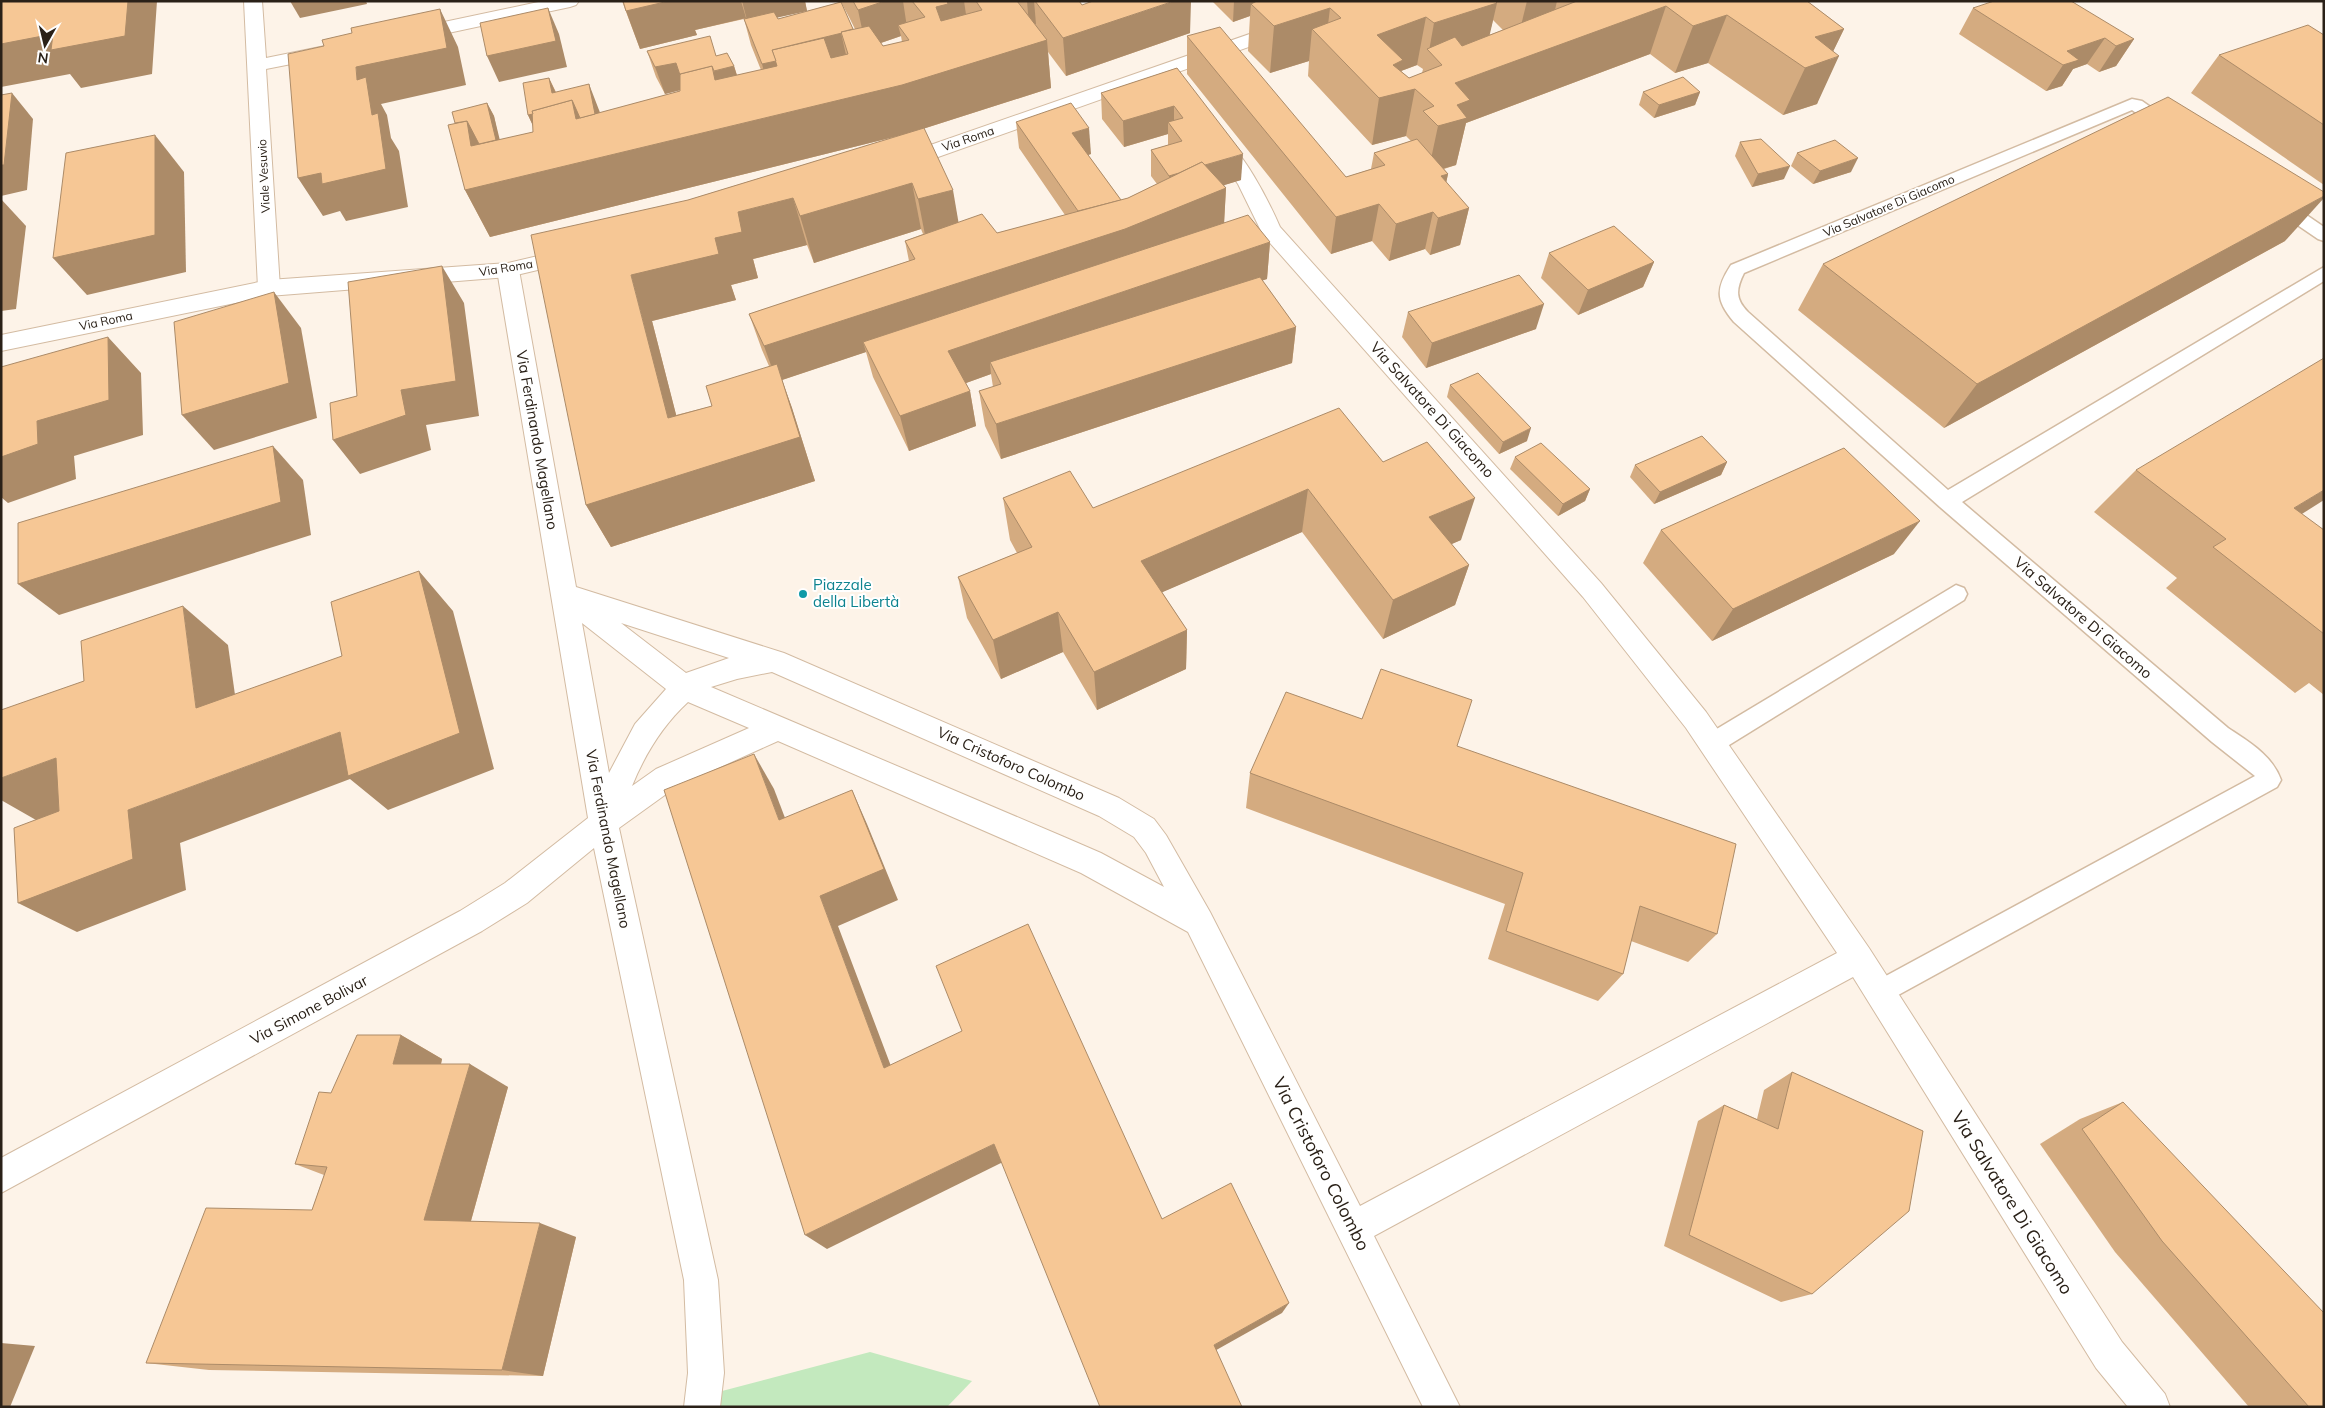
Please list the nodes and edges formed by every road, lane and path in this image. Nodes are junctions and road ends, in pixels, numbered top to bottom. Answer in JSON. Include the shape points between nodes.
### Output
{"nodes":[{"id":1,"x":253,"y":1,"type":"edge"},
{"id":2,"x":570,"y":1,"type":"edge"},
{"id":3,"x":1304,"y":21,"type":"edge"},
{"id":4,"x":392,"y":38,"type":"edge"},
{"id":5,"x":344,"y":48,"type":"edge"},
{"id":6,"x":258,"y":65,"type":"junction"},
{"id":7,"x":1204,"y":125,"type":"edge"},
{"id":8,"x":2185,"y":139,"type":"edge"},
{"id":9,"x":882,"y":169,"type":"edge"},
{"id":10,"x":2266,"y":196,"type":"edge"},
{"id":11,"x":2324,"y":235,"type":"edge"},
{"id":12,"x":595,"y":250,"type":"edge"},
{"id":13,"x":508,"y":270,"type":"junction"},
{"id":14,"x":2324,"y":273,"type":"edge"},
{"id":15,"x":269,"y":288,"type":"junction"},
{"id":16,"x":1,"y":343,"type":"edge"},
{"id":17,"x":1947,"y":501,"type":"junction"},
{"id":18,"x":563,"y":594,"type":"junction"},
{"id":19,"x":1956,"y":594,"type":"dead end"},
{"id":20,"x":774,"y":661,"type":"junction"},
{"id":21,"x":685,"y":688,"type":"junction"},
{"id":22,"x":778,"y":728,"type":"junction"},
{"id":23,"x":1713,"y":743,"type":"junction"},
{"id":24,"x":603,"y":823,"type":"junction"},
{"id":25,"x":1199,"y":922,"type":"junction"},
{"id":26,"x":1858,"y":958,"type":"junction"},
{"id":27,"x":1880,"y":993,"type":"junction"},
{"id":28,"x":1,"y":1176,"type":"edge"},
{"id":29,"x":1354,"y":1228,"type":"junction"},
{"id":30,"x":702,"y":1407,"type":"edge"},
{"id":31,"x":1442,"y":1407,"type":"edge"},
{"id":32,"x":2152,"y":1407,"type":"edge"}],
"edges":[{"from":1,"to":6,"type":"street","name":"Viale Vesuvio"},
{"from":2,"to":4,"type":"street"},
{"from":3,"to":9,"type":"street","name":"Via Roma","via":[[1167,79]]},
{"from":5,"to":6,"type":"street"},
{"from":6,"to":15,"type":"street","name":"Viale Vesuvio"},
{"from":7,"to":23,"type":"street","name":"Via Salvatore Di Giacomo","via":[[1247,178],[1271,230],[1592,590]]},
{"from":8,"to":17,"type":"lane","name":"Via Salvatore Di Giacomo","via":[[2132,104],[1738,268],[1728,286],[1731,307]]},
{"from":10,"to":11,"type":"lane"},
{"from":12,"to":13,"type":"street","name":"Via Roma"},
{"from":13,"to":15,"type":"street","name":"Via Roma"},
{"from":13,"to":18,"type":"street","name":"Via Ferdinando Magellano"},
{"from":14,"to":17,"type":"lane"},
{"from":15,"to":16,"type":"street","name":"Via Roma"},
{"from":17,"to":27,"type":"lane","name":"Via Salvatore Di Giacomo","via":[[2220,735],[2263,767],[2268,780]]},
{"from":18,"to":20,"type":"street","name":"Via Cristoforo Colombo"},
{"from":18,"to":21,"type":"street"},
{"from":18,"to":24,"type":"street","name":"Via Ferdinando Magellano"},
{"from":19,"to":23,"type":"lane"},
{"from":20,"to":21,"type":"street","via":[[716,673]]},
{"from":20,"to":25,"type":"street","name":"Via Cristoforo Colombo","via":[[1130,818],[1144,828],[1156,844]]},
{"from":21,"to":22,"type":"street"},
{"from":21,"to":24,"type":"street","via":[[658,715],[636,747],[621,774]]},
{"from":22,"to":24,"type":"street","via":[[666,778]]},
{"from":22,"to":25,"type":"street","via":[[1091,862]]},
{"from":23,"to":26,"type":"street","name":"Via Salvatore Di Giacomo"},
{"from":24,"to":28,"type":"street","name":"Via Simone Bolivar","via":[[516,893],[472,921]]},
{"from":24,"to":30,"type":"street","name":"Via Ferdinando Magellano","via":[[701,1280],[706,1373]]},
{"from":25,"to":29,"type":"street","name":"Via Cristoforo Colombo"},
{"from":26,"to":27,"type":"street","name":"Via Salvatore Di Giacomo"},
{"from":26,"to":29,"type":"street"},
{"from":27,"to":32,"type":"street","name":"Via Salvatore Di Giacomo","via":[[2109,1355]]},
{"from":29,"to":31,"type":"street","name":"Via Cristoforo Colombo"}]}
